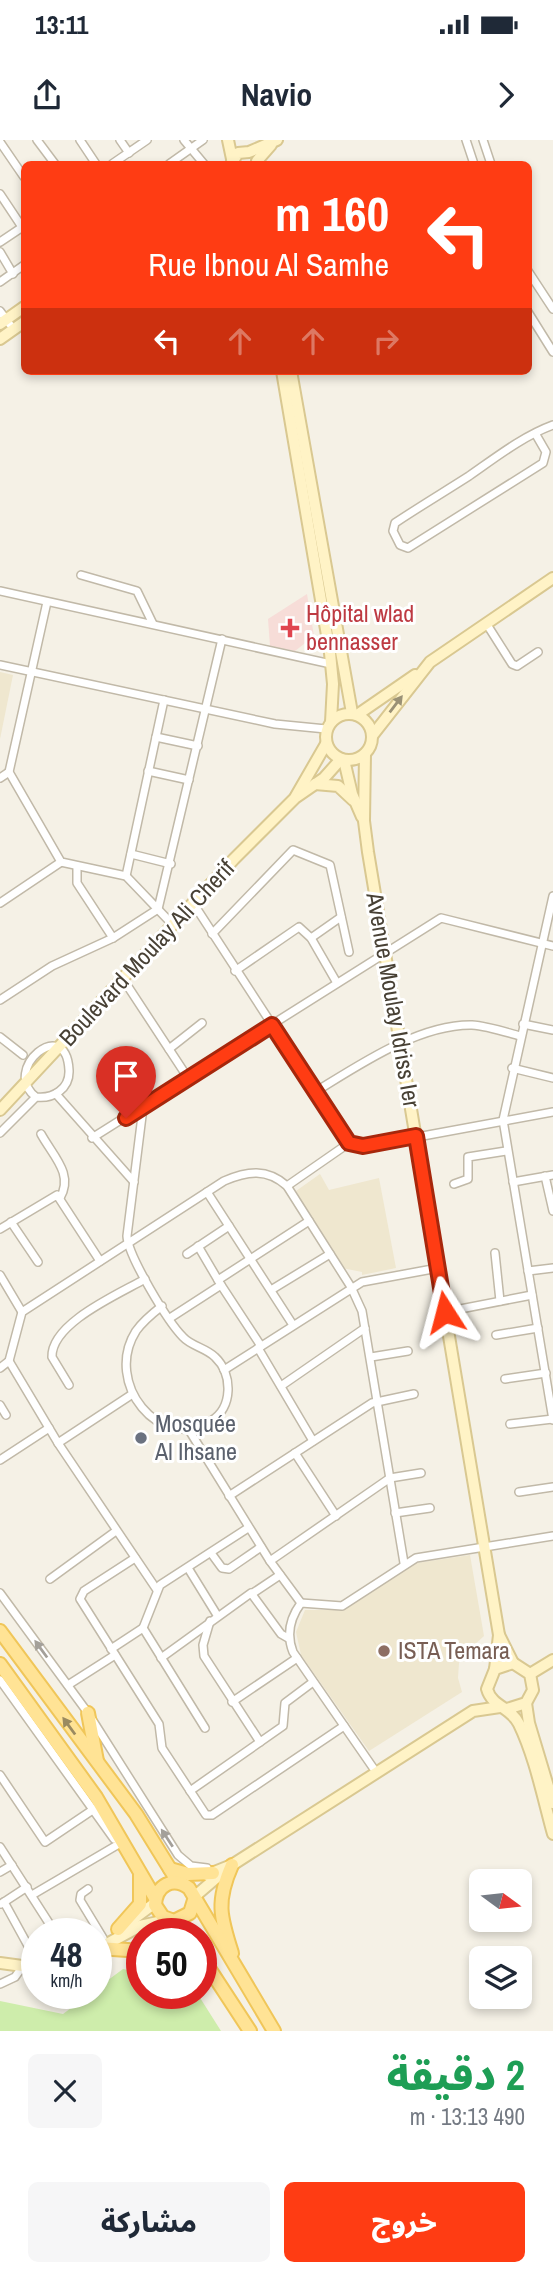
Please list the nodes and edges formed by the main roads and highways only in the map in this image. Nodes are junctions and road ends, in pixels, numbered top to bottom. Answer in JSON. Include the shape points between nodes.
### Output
{"nodes":[{"id":1,"x":229,"y":140,"type":"edge"},
{"id":2,"x":275,"y":142,"type":"edge"},
{"id":3,"x":251,"y":157,"type":"edge"},
{"id":4,"x":232,"y":161,"type":"edge"},
{"id":5,"x":21,"y":308,"type":"edge"},
{"id":6,"x":2,"y":318,"type":"edge"},
{"id":7,"x":21,"y":324,"type":"edge"},
{"id":8,"x":0,"y":339,"type":"edge"},
{"id":9,"x":283,"y":375,"type":"edge"},
{"id":10,"x":292,"y":375,"type":"edge"},
{"id":11,"x":553,"y":578,"type":"edge"},
{"id":12,"x":420,"y":672,"type":"junction"},
{"id":13,"x":354,"y":714,"type":"junction"},
{"id":14,"x":329,"y":725,"type":"junction"},
{"id":15,"x":372,"y":736,"type":"junction"},
{"id":16,"x":326,"y":744,"type":"junction"},
{"id":17,"x":365,"y":754,"type":"junction"},
{"id":18,"x":343,"y":760,"type":"junction"},
{"id":19,"x":315,"y":784,"type":"junction"},
{"id":20,"x":295,"y":798,"type":"junction"},
{"id":21,"x":355,"y":802,"type":"junction"},
{"id":22,"x":364,"y":821,"type":"junction"},
{"id":23,"x":0,"y":1110,"type":"edge"},
{"id":24,"x":0,"y":1631,"type":"edge"},
{"id":25,"x":499,"y":1635,"type":"junction"},
{"id":26,"x":553,"y":1660,"type":"edge"},
{"id":27,"x":513,"y":1663,"type":"junction"},
{"id":28,"x":0,"y":1664,"type":"edge"},
{"id":29,"x":495,"y":1669,"type":"junction"},
{"id":30,"x":530,"y":1674,"type":"junction"},
{"id":31,"x":487,"y":1689,"type":"junction"},
{"id":32,"x":526,"y":1703,"type":"junction"},
{"id":33,"x":503,"y":1708,"type":"junction"},
{"id":34,"x":472,"y":1711,"type":"junction"},
{"id":35,"x":88,"y":1713,"type":"road end"},
{"id":36,"x":98,"y":1765,"type":"junction"},
{"id":37,"x":553,"y":1803,"type":"edge"},
{"id":38,"x":553,"y":1834,"type":"edge"},
{"id":39,"x":138,"y":1865,"type":"junction"},
{"id":40,"x":170,"y":1869,"type":"junction"},
{"id":41,"x":222,"y":1869,"type":"junction"},
{"id":42,"x":179,"y":1882,"type":"junction"},
{"id":43,"x":194,"y":1899,"type":"junction"},
{"id":44,"x":155,"y":1900,"type":"junction"},
{"id":45,"x":167,"y":1918,"type":"edge"},
{"id":46,"x":178,"y":1918,"type":"edge"},
{"id":47,"x":118,"y":1929,"type":"junction"},
{"id":48,"x":112,"y":1934,"type":"edge"},
{"id":49,"x":0,"y":1961,"type":"edge"},
{"id":50,"x":21,"y":1963,"type":"edge"},
{"id":51,"x":238,"y":1970,"type":"junction"},
{"id":52,"x":218,"y":1984,"type":"edge"},
{"id":53,"x":250,"y":2031,"type":"edge"},
{"id":54,"x":274,"y":2031,"type":"edge"}],
"edges":[{"from":1,"to":3,"type":"main road"},
{"from":1,"to":4,"type":"main road"},
{"from":2,"to":3,"type":"main road"},
{"from":5,"to":6,"type":"main road"},
{"from":7,"to":8,"type":"main road"},
{"from":9,"to":14,"type":"main road","via":[[331,664],[334,699]]},
{"from":10,"to":13,"type":"main road"},
{"from":11,"to":12,"type":"main road"},
{"from":12,"to":13,"type":"main road"},
{"from":15,"to":12,"type":"main road","one_way":true},
{"from":13,"to":14,"type":"main road","via":[[341,715]]},
{"from":13,"to":15,"type":"main road","via":[[367,722]]},
{"from":14,"to":16,"type":"main road"},
{"from":15,"to":17,"type":"main road"},
{"from":16,"to":18,"type":"main road"},
{"from":16,"to":20,"type":"main road","name":"Boulevard Moulay Ali Cherif"},
{"from":17,"to":18,"type":"main road"},
{"from":17,"to":22,"type":"main road"},
{"from":18,"to":19,"type":"main road","name":"Boulevard Moulay Ali Cherif"},
{"from":18,"to":21,"type":"main road"},
{"from":19,"to":20,"type":"main road","name":"Boulevard Moulay Ali Cherif"},
{"from":19,"to":21,"type":"main road","via":[[338,786]]},
{"from":20,"to":23,"type":"main road","name":"Boulevard Moulay Ali Cherif"},
{"from":21,"to":22,"type":"main road"},
{"from":22,"to":25,"type":"main road","name":"Avenue Moulay Idriss Ier"},
{"from":36,"to":24,"type":"main road","one_way":true},
{"from":25,"to":27,"type":"main road"},
{"from":25,"to":29,"type":"main road"},
{"from":26,"to":30,"type":"main road"},
{"from":27,"to":29,"type":"main road"},
{"from":27,"to":30,"type":"main road"},
{"from":28,"to":39,"type":"main road","via":[[96,1797]]},
{"from":29,"to":31,"type":"main road"},
{"from":30,"to":32,"type":"main road","via":[[533,1690]]},
{"from":31,"to":33,"type":"main road","via":[[493,1702]]},
{"from":31,"to":34,"type":"main road"},
{"from":32,"to":33,"type":"main road"},
{"from":32,"to":37,"type":"main road"},
{"from":33,"to":34,"type":"main road"},
{"from":33,"to":38,"type":"main road","via":[[519,1724]]},
{"from":34,"to":41,"type":"main road"},
{"from":35,"to":36,"type":"main road"},
{"from":36,"to":40,"type":"main road"},
{"from":39,"to":44,"type":"main road"},
{"from":39,"to":47,"type":"main road","via":[[140,1904]]},
{"from":40,"to":41,"type":"main road","via":[[188,1874]]},
{"from":40,"to":42,"type":"main road"},
{"from":41,"to":42,"type":"main road"},
{"from":41,"to":43,"type":"main road"},
{"from":41,"to":51,"type":"main road","via":[[220,1903]]},
{"from":42,"to":43,"type":"main road","via":[[189,1888]]},
{"from":42,"to":44,"type":"main road","via":[[162,1886]]},
{"from":43,"to":46,"type":"main road","via":[[190,1913]]},
{"from":43,"to":51,"type":"main road"},
{"from":44,"to":45,"type":"main road","via":[[158,1912]]},
{"from":44,"to":47,"type":"main road"},
{"from":47,"to":48,"type":"main road"},
{"from":49,"to":50,"type":"main road"},
{"from":51,"to":54,"type":"main road"},
{"from":52,"to":53,"type":"main road"}]}
